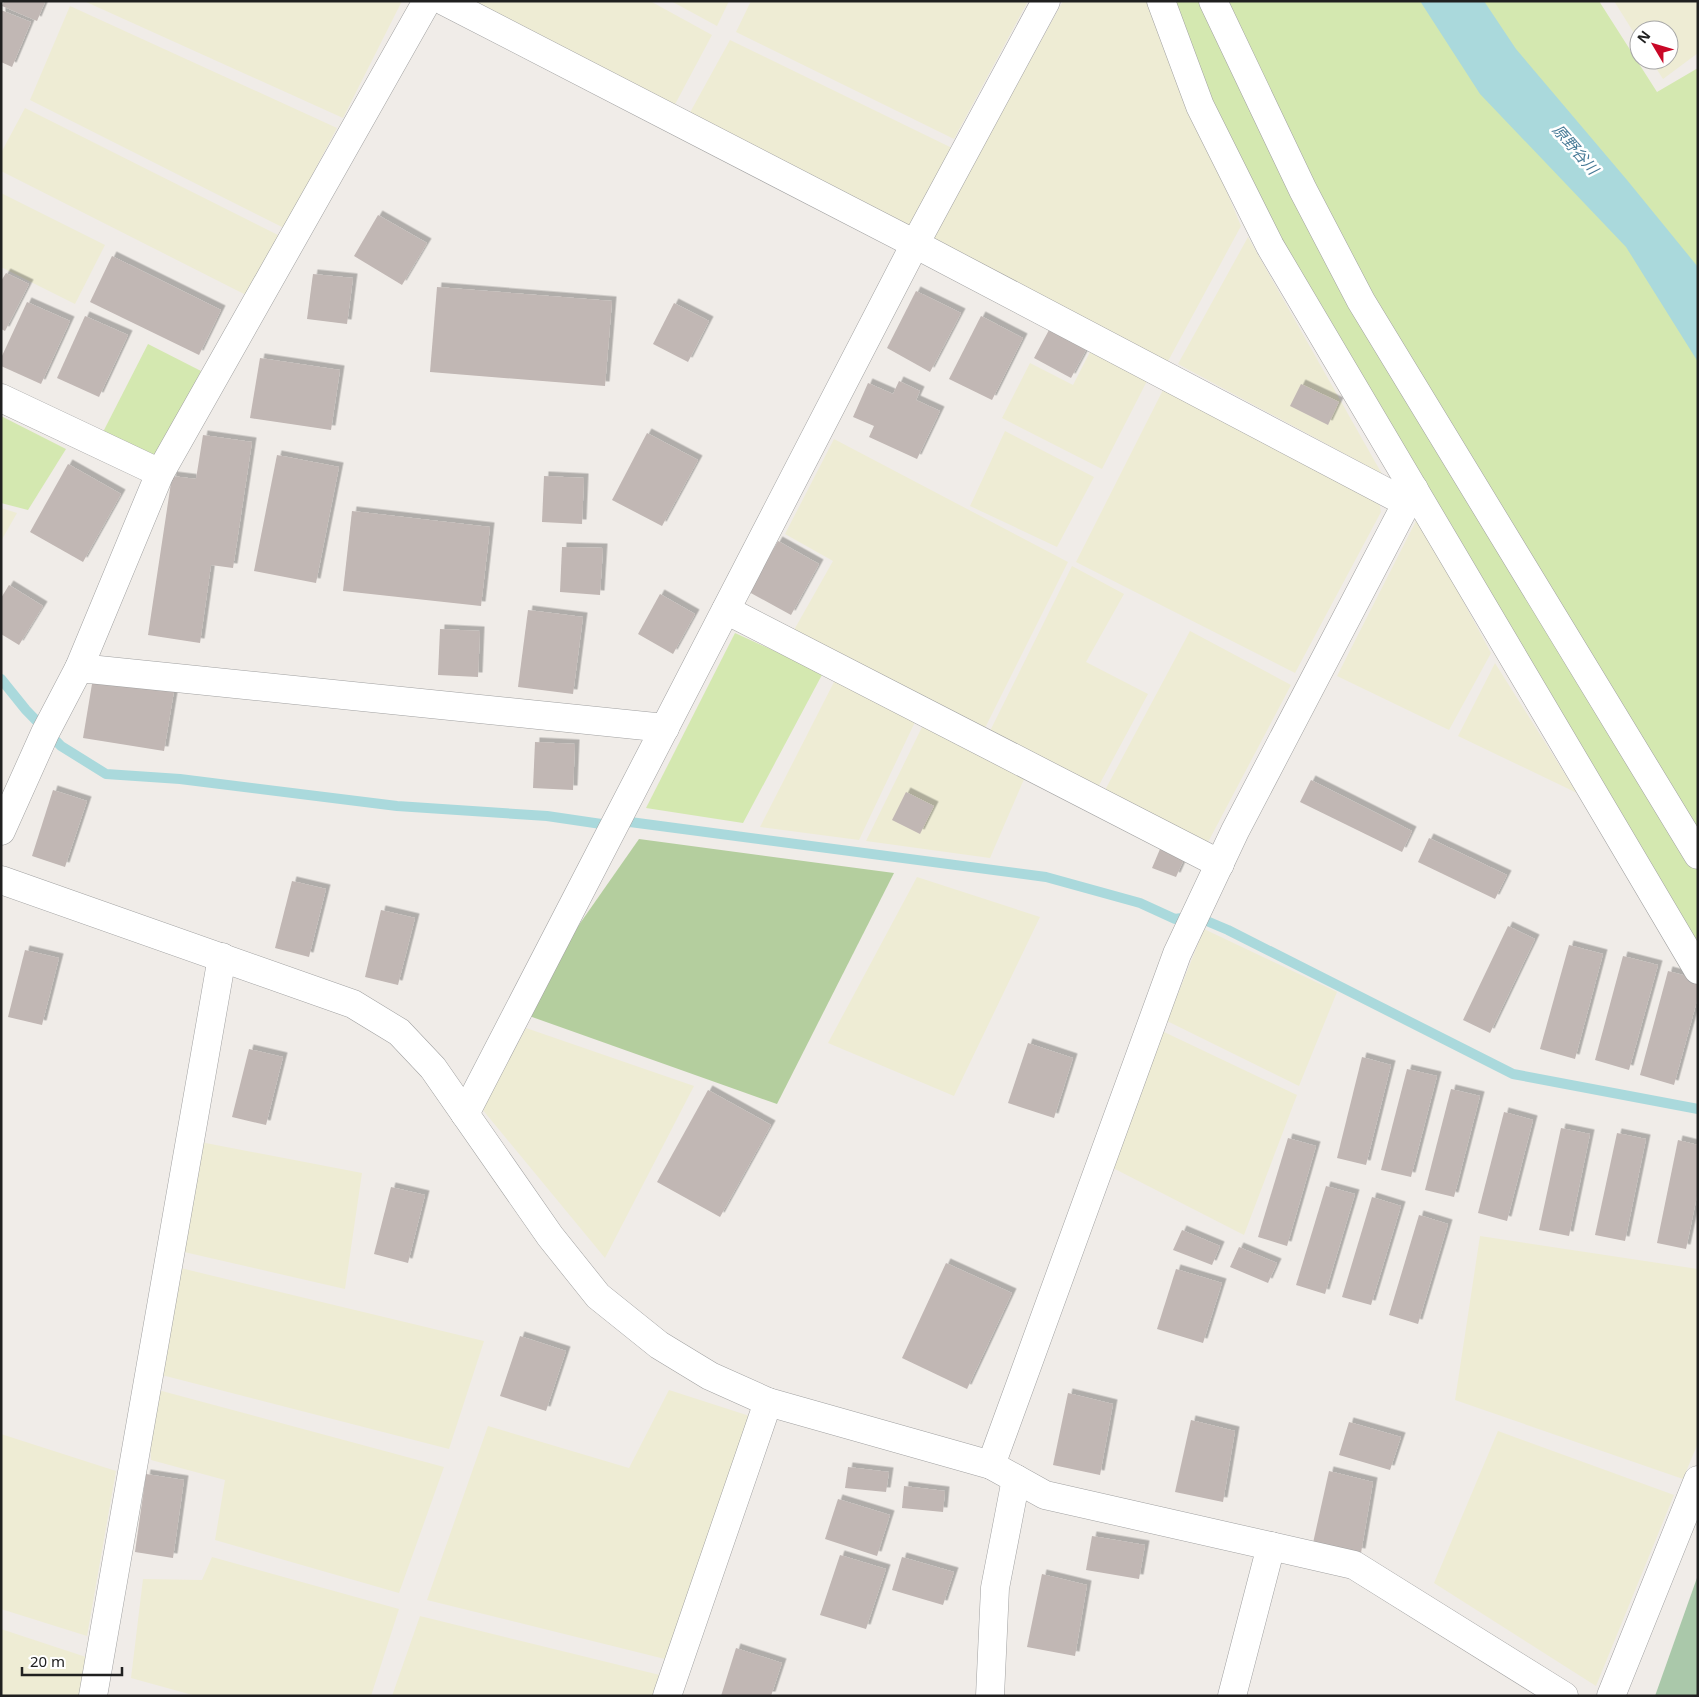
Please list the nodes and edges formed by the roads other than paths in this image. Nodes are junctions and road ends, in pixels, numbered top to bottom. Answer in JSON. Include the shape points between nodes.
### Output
{"nodes":[{"id":1,"x":426,"y":1,"type":"edge"},
{"id":2,"x":444,"y":1,"type":"edge"},
{"id":3,"x":1046,"y":1,"type":"edge"},
{"id":4,"x":1160,"y":1,"type":"edge"},
{"id":5,"x":1213,"y":1,"type":"edge"},
{"id":6,"x":916,"y":244,"type":"junction"},
{"id":7,"x":1,"y":398,"type":"edge"},
{"id":8,"x":160,"y":473,"type":"junction"},
{"id":9,"x":1410,"y":496,"type":"junction"},
{"id":10,"x":726,"y":610,"type":"junction"},
{"id":11,"x":79,"y":668,"type":"junction"},
{"id":12,"x":665,"y":728,"type":"junction"},
{"id":13,"x":1,"y":831,"type":"edge"},
{"id":14,"x":1698,"y":855,"type":"edge"},
{"id":15,"x":1220,"y":864,"type":"junction"},
{"id":16,"x":1,"y":880,"type":"edge"},
{"id":17,"x":222,"y":957,"type":"junction"},
{"id":18,"x":1698,"y":970,"type":"edge"},
{"id":19,"x":465,"y":1114,"type":"junction"},
{"id":20,"x":768,"y":1402,"type":"junction"},
{"id":21,"x":991,"y":1465,"type":"junction"},
{"id":22,"x":1016,"y":1479,"type":"junction"},
{"id":23,"x":1698,"y":1480,"type":"edge"},
{"id":24,"x":1271,"y":1546,"type":"junction"},
{"id":25,"x":93,"y":1696,"type":"edge"},
{"id":26,"x":667,"y":1696,"type":"edge"},
{"id":27,"x":990,"y":1696,"type":"edge"},
{"id":28,"x":1232,"y":1696,"type":"edge"},
{"id":29,"x":1564,"y":1696,"type":"edge"},
{"id":30,"x":1611,"y":1696,"type":"edge"}],
"edges":[{"from":1,"to":8,"type":"street"},
{"from":2,"to":6,"type":"street"},
{"from":3,"to":6,"type":"street"},
{"from":4,"to":9,"type":"street","via":[[1200,106],[1270,246]]},
{"from":5,"to":14,"type":"street","via":[[1303,190],[1361,301]]},
{"from":6,"to":9,"type":"street"},
{"from":6,"to":10,"type":"street"},
{"from":7,"to":8,"type":"street"},
{"from":8,"to":11,"type":"street"},
{"from":9,"to":15,"type":"street"},
{"from":9,"to":18,"type":"street"},
{"from":10,"to":12,"type":"street"},
{"from":10,"to":15,"type":"street"},
{"from":11,"to":12,"type":"street"},
{"from":11,"to":13,"type":"street","via":[[45,733]]},
{"from":12,"to":19,"type":"street"},
{"from":15,"to":21,"type":"street","via":[[1177,954]]},
{"from":16,"to":17,"type":"street"},
{"from":17,"to":19,"type":"street","via":[[353,1004],[400,1032],[433,1068]]},
{"from":17,"to":25,"type":"street"},
{"from":19,"to":20,"type":"street","via":[[550,1236],[598,1296],[659,1346],[710,1376]]},
{"from":20,"to":21,"type":"street"},
{"from":20,"to":26,"type":"street"},
{"from":21,"to":22,"type":"street"},
{"from":22,"to":24,"type":"street","via":[[1045,1495]]},
{"from":22,"to":27,"type":"street","via":[[995,1588]]},
{"from":23,"to":30,"type":"street"},
{"from":24,"to":28,"type":"street"},
{"from":24,"to":29,"type":"street","via":[[1354,1565]]}]}
